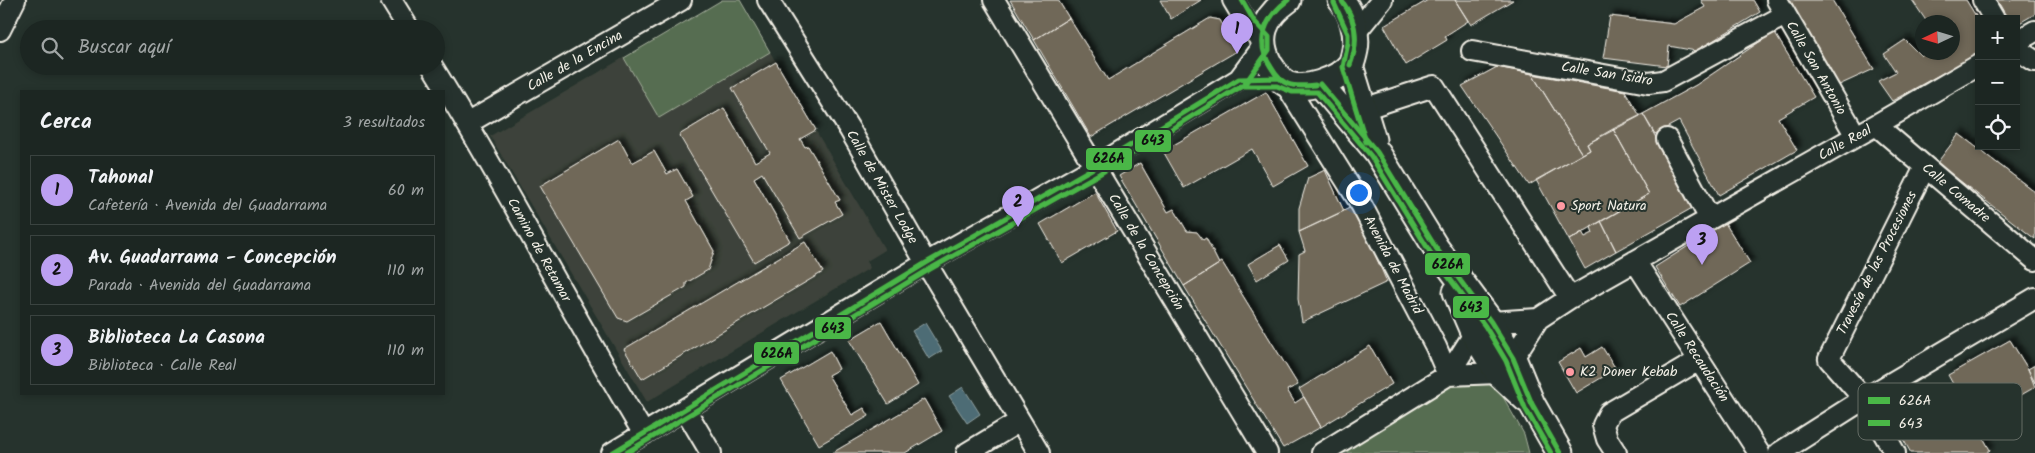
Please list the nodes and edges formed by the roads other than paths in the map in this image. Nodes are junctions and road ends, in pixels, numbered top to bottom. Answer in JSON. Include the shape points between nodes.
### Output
{"nodes":[{"id":1,"x":15,"y":0,"type":"edge"},
{"id":2,"x":391,"y":0,"type":"edge"},
{"id":3,"x":681,"y":0,"type":"edge"},
{"id":4,"x":768,"y":0,"type":"edge"},
{"id":5,"x":994,"y":0,"type":"edge"},
{"id":6,"x":1233,"y":0,"type":"edge"},
{"id":7,"x":1288,"y":0,"type":"edge"},
{"id":8,"x":1346,"y":0,"type":"edge"},
{"id":9,"x":1382,"y":0,"type":"edge"},
{"id":10,"x":1983,"y":0,"type":"edge"},
{"id":11,"x":1781,"y":7,"type":"edge"},
{"id":12,"x":1992,"y":15,"type":"edge"},
{"id":13,"x":403,"y":20,"type":"edge"},
{"id":14,"x":1265,"y":27,"type":"edge"},
{"id":15,"x":0,"y":30,"type":"edge"},
{"id":16,"x":2035,"y":31,"type":"edge"},
{"id":17,"x":1356,"y":32,"type":"junction"},
{"id":18,"x":2020,"y":40,"type":"edge"},
{"id":19,"x":1472,"y":51,"type":"dead end"},
{"id":20,"x":2020,"y":52,"type":"edge"},
{"id":21,"x":2035,"y":62,"type":"edge"},
{"id":22,"x":1350,"y":65,"type":"junction"},
{"id":23,"x":1975,"y":67,"type":"edge"},
{"id":24,"x":438,"y":75,"type":"edge"},
{"id":25,"x":1239,"y":79,"type":"junction"},
{"id":26,"x":1282,"y":80,"type":"junction"},
{"id":27,"x":1320,"y":84,"type":"junction"},
{"id":28,"x":1363,"y":109,"type":"junction"},
{"id":29,"x":468,"y":123,"type":"junction"},
{"id":30,"x":1876,"y":126,"type":"junction"},
{"id":31,"x":1856,"y":136,"type":"junction"},
{"id":32,"x":1667,"y":139,"type":"dead end"},
{"id":33,"x":1377,"y":152,"type":"junction"},
{"id":34,"x":1095,"y":167,"type":"junction"},
{"id":35,"x":1925,"y":167,"type":"junction"},
{"id":36,"x":1710,"y":218,"type":"junction"},
{"id":37,"x":2035,"y":260,"type":"edge"},
{"id":38,"x":1635,"y":261,"type":"junction"},
{"id":39,"x":926,"y":263,"type":"junction"},
{"id":40,"x":1570,"y":298,"type":"junction"},
{"id":41,"x":2035,"y":298,"type":"edge"},
{"id":42,"x":1538,"y":319,"type":"junction"},
{"id":43,"x":1483,"y":328,"type":"junction"},
{"id":44,"x":1699,"y":360,"type":"junction"},
{"id":45,"x":1506,"y":365,"type":"junction"},
{"id":46,"x":1448,"y":374,"type":"junction"},
{"id":47,"x":1891,"y":383,"type":"edge"},
{"id":48,"x":1858,"y":392,"type":"edge"},
{"id":49,"x":1858,"y":403,"type":"edge"},
{"id":50,"x":685,"y":409,"type":"junction"},
{"id":51,"x":1020,"y":421,"type":"junction"},
{"id":52,"x":644,"y":434,"type":"junction"},
{"id":53,"x":1888,"y":440,"type":"edge"},
{"id":54,"x":612,"y":453,"type":"edge"},
{"id":55,"x":711,"y":453,"type":"edge"},
{"id":56,"x":967,"y":453,"type":"edge"},
{"id":57,"x":1039,"y":453,"type":"edge"},
{"id":58,"x":1266,"y":453,"type":"edge"},
{"id":59,"x":1322,"y":453,"type":"edge"},
{"id":60,"x":1560,"y":453,"type":"edge"},
{"id":61,"x":1616,"y":453,"type":"edge"},
{"id":62,"x":1758,"y":453,"type":"edge"},
{"id":63,"x":1779,"y":453,"type":"edge"},
{"id":64,"x":1895,"y":453,"type":"edge"}],
"edges":[{"from":1,"to":15,"type":"street"},
{"from":2,"to":13,"type":"street"},
{"from":3,"to":29,"type":"street","name":"Calle de la Encina"},
{"from":4,"to":39,"type":"street","name":"Calle de Mister Lodge","via":[[850,130]]},
{"from":5,"to":34,"type":"street","name":"Calle de la Concepción"},
{"from":6,"to":14,"type":"street","via":[[1248,25]]},
{"from":7,"to":14,"type":"main road"},
{"from":8,"to":17,"type":"main road"},
{"from":9,"to":17,"type":"street"},
{"from":10,"to":12,"type":"street"},
{"from":11,"to":19,"type":"street","name":"Calle San Isidro","via":[[1663,81],[1656,82]]},
{"from":11,"to":31,"type":"street","name":"Calle San Antonio"},
{"from":14,"to":25,"type":"street"},
{"from":14,"to":26,"type":"main road","via":[[1272,68]]},
{"from":16,"to":18,"type":"street"},
{"from":17,"to":22,"type":"main road"},
{"from":20,"to":21,"type":"street"},
{"from":22,"to":27,"type":"main road"},
{"from":22,"to":28,"type":"main road"},
{"from":23,"to":30,"type":"street","name":"Calle Real"},
{"from":24,"to":29,"type":"street","name":"Camino de Retamar"},
{"from":25,"to":26,"type":"street"},
{"from":25,"to":34,"type":"street"},
{"from":26,"to":27,"type":"main road","via":[[1298,86]]},
{"from":26,"to":46,"type":"street","name":"Avenida de Madrid","via":[[1362,206]]},
{"from":27,"to":33,"type":"main road"},
{"from":28,"to":33,"type":"main road"},
{"from":28,"to":40,"type":"street","via":[[1434,86]]},
{"from":29,"to":52,"type":"street","name":"Camino de Retamar"},
{"from":30,"to":31,"type":"street","name":"Calle Real"},
{"from":30,"to":35,"type":"street","name":"Calle Comadre"},
{"from":31,"to":36,"type":"street","name":"Calle Real"},
{"from":32,"to":36,"type":"street"},
{"from":33,"to":43,"type":"main road"},
{"from":34,"to":39,"type":"street"},
{"from":34,"to":58,"type":"street","name":"Calle de la Concepción"},
{"from":35,"to":37,"type":"street","name":"Calle Comadre"},
{"from":35,"to":48,"type":"street","name":"Travesía de las Procesiones","via":[[1829,360]]},
{"from":36,"to":38,"type":"street","name":"Calle Real"},
{"from":38,"to":40,"type":"street","name":"Calle Real"},
{"from":38,"to":44,"type":"street","name":"Calle Recaudación"},
{"from":39,"to":50,"type":"street"},
{"from":39,"to":51,"type":"street","name":"Calle de Mister Lodge"},
{"from":40,"to":42,"type":"street","name":"Calle Real"},
{"from":41,"to":47,"type":"street"},
{"from":42,"to":43,"type":"street","name":"Calle Real"},
{"from":42,"to":45,"type":"street","name":"Calle Real"},
{"from":43,"to":45,"type":"main road"},
{"from":43,"to":46,"type":"street"},
{"from":44,"to":61,"type":"street","via":[[1609,413],[1603,425]]},
{"from":44,"to":62,"type":"street","name":"Calle Recaudación"},
{"from":45,"to":46,"type":"street"},
{"from":45,"to":60,"type":"main road"},
{"from":46,"to":59,"type":"street"},
{"from":49,"to":63,"type":"street"},
{"from":50,"to":52,"type":"street"},
{"from":50,"to":55,"type":"street"},
{"from":51,"to":56,"type":"street"},
{"from":51,"to":57,"type":"street","name":"Calle de Mister Lodge"},
{"from":52,"to":54,"type":"street"},
{"from":53,"to":64,"type":"street"}]}
